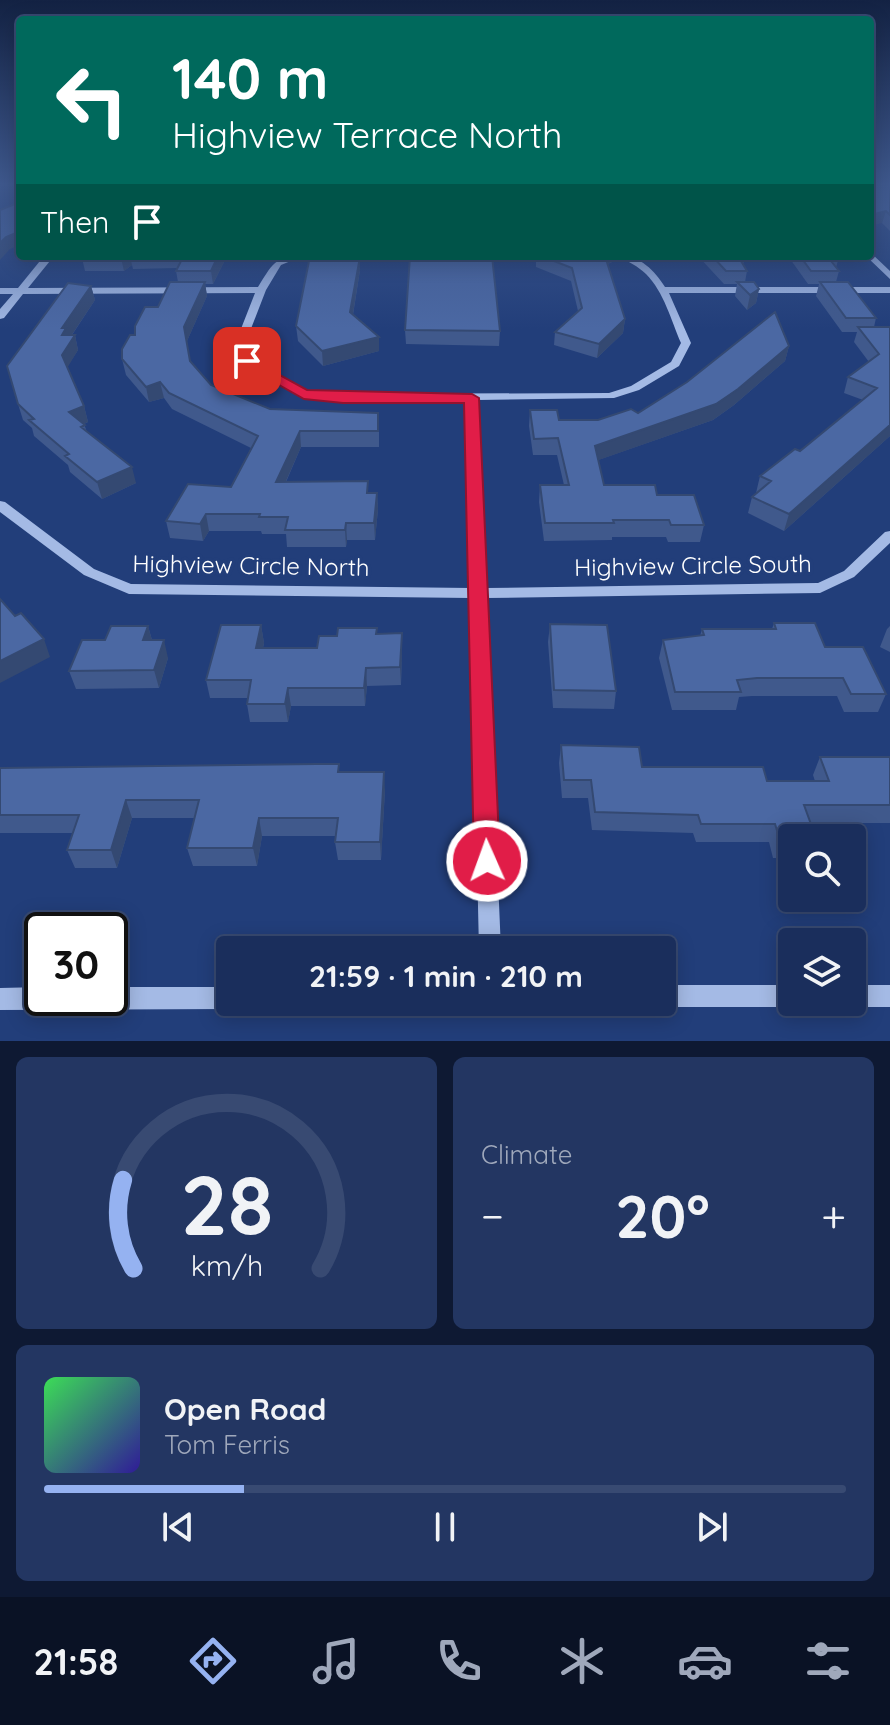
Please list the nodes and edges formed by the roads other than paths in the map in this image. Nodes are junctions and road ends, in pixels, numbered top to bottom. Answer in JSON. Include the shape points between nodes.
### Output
{"nodes":[{"id":1,"x":874,"y":259,"type":"edge"},
{"id":2,"x":46,"y":260,"type":"edge"},
{"id":3,"x":287,"y":260,"type":"edge"},
{"id":4,"x":636,"y":260,"type":"edge"},
{"id":5,"x":890,"y":276,"type":"edge"},
{"id":6,"x":261,"y":290,"type":"junction"},
{"id":7,"x":663,"y":290,"type":"junction"},
{"id":8,"x":890,"y":290,"type":"edge"},
{"id":9,"x":0,"y":291,"type":"edge"},
{"id":10,"x":20,"y":291,"type":"junction"},
{"id":11,"x":0,"y":316,"type":"edge"},
{"id":12,"x":472,"y":398,"type":"junction"},
{"id":13,"x":0,"y":505,"type":"edge"},
{"id":14,"x":890,"y":535,"type":"edge"},
{"id":15,"x":478,"y":593,"type":"junction"},
{"id":16,"x":490,"y":936,"type":"edge"},
{"id":17,"x":676,"y":996,"type":"edge"},
{"id":18,"x":778,"y":996,"type":"edge"},
{"id":19,"x":866,"y":996,"type":"edge"},
{"id":20,"x":890,"y":996,"type":"edge"},
{"id":21,"x":216,"y":998,"type":"edge"},
{"id":22,"x":0,"y":999,"type":"edge"}],
"edges":[{"from":1,"to":5,"type":"street"},
{"from":2,"to":10,"type":"street"},
{"from":3,"to":6,"type":"street","via":[[278,263]]},
{"from":4,"to":7,"type":"street","via":[[645,263]]},
{"from":6,"to":10,"type":"street"},
{"from":6,"to":12,"type":"street","via":[[242,339],[247,361],[304,394]]},
{"from":7,"to":8,"type":"street"},
{"from":7,"to":12,"type":"street","via":[[686,343],[675,364],[635,388],[610,396]]},
{"from":9,"to":10,"type":"street"},
{"from":10,"to":11,"type":"street"},
{"from":12,"to":15,"type":"street"},
{"from":13,"to":15,"type":"street","name":"Highview Circle North","via":[[89,572],[129,589]]},
{"from":14,"to":15,"type":"street","name":"Highview Circle South","via":[[849,574],[820,588]]},
{"from":15,"to":16,"type":"street"},
{"from":17,"to":18,"type":"street"},
{"from":19,"to":20,"type":"street"},
{"from":21,"to":22,"type":"street"}]}
